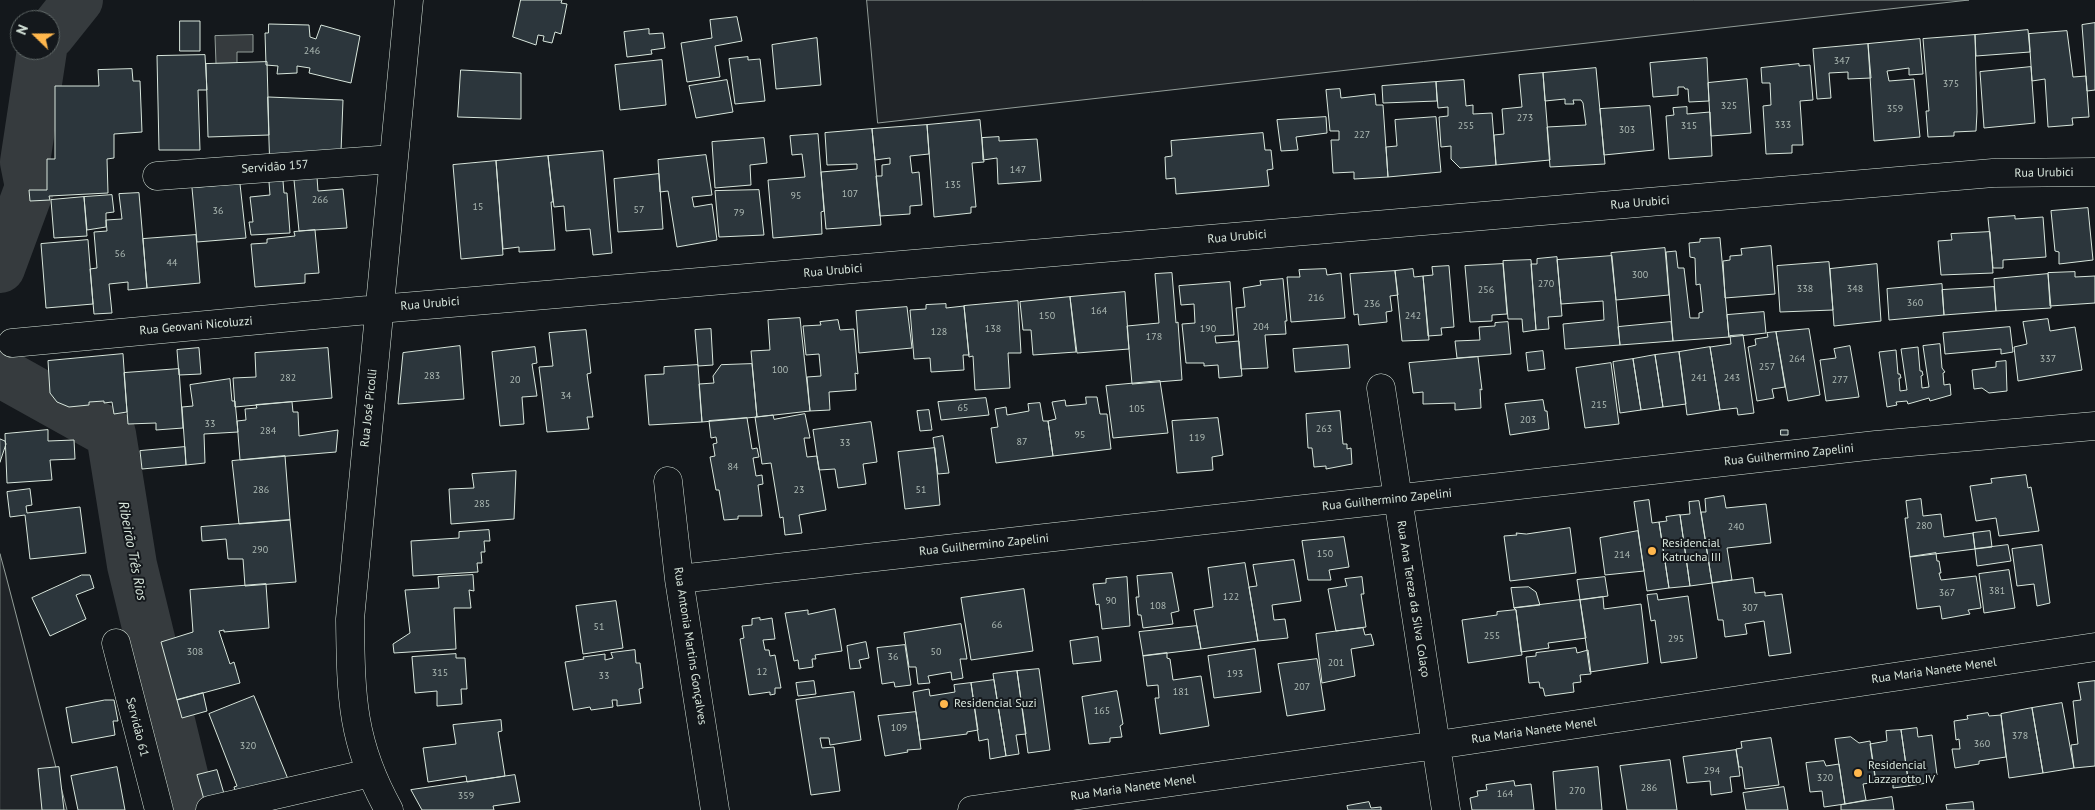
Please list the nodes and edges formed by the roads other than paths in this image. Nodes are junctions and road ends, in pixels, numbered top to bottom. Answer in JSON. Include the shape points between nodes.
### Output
{"nodes":[{"id":1,"x":409,"y":0,"type":"edge"},
{"id":2,"x":394,"y":159,"type":"junction"},
{"id":3,"x":2095,"y":172,"type":"edge"},
{"id":4,"x":157,"y":176,"type":"dead end"},
{"id":5,"x":379,"y":309,"type":"junction"},
{"id":6,"x":12,"y":343,"type":"dead end"},
{"id":7,"x":1381,"y":388,"type":"dead end"},
{"id":8,"x":2095,"y":426,"type":"edge"},
{"id":9,"x":668,"y":481,"type":"dead end"},
{"id":10,"x":1397,"y":499,"type":"junction"},
{"id":11,"x":679,"y":579,"type":"junction"},
{"id":12,"x":116,"y":643,"type":"dead end"},
{"id":13,"x":2095,"y":647,"type":"edge"},
{"id":14,"x":1436,"y":745,"type":"junction"},
{"id":15,"x":370,"y":773,"type":"junction"},
{"id":16,"x":158,"y":810,"type":"edge"},
{"id":17,"x":210,"y":810,"type":"edge"},
{"id":18,"x":389,"y":810,"type":"edge"},
{"id":19,"x":714,"y":810,"type":"edge"},
{"id":20,"x":972,"y":810,"type":"edge"},
{"id":21,"x":1446,"y":810,"type":"edge"}],
"edges":[{"from":1,"to":2,"type":"street","name":"Rua José Picolli"},
{"from":2,"to":4,"type":"street","name":"Servidão 157"},
{"from":2,"to":5,"type":"street","name":"Rua José Picolli"},
{"from":3,"to":5,"type":"street","name":"Rua Urubici","via":[[1983,174]]},
{"from":5,"to":6,"type":"street","name":"Rua Geovani Nicoluzzi"},
{"from":5,"to":15,"type":"street","name":"Rua José Picolli","via":[[350,619],[352,700],[360,745]]},
{"from":7,"to":10,"type":"street","name":"Rua Ana Tereza da Silva Colaço"},
{"from":8,"to":10,"type":"street","name":"Rua Guilhermino Zapelini","via":[[1876,445]]},
{"from":9,"to":11,"type":"street","name":"Rua Antonia Martins Gonçalves"},
{"from":10,"to":11,"type":"street","name":"Rua Guilhermino Zapelini"},
{"from":10,"to":14,"type":"street","name":"Rua Ana Tereza da Silva Colaço"},
{"from":11,"to":19,"type":"street","name":"Rua Antonia Martins Gonçalves"},
{"from":12,"to":16,"type":"street","name":"Servidão 61"},
{"from":13,"to":14,"type":"street","name":"Rua Maria Nanete Menel"},
{"from":14,"to":20,"type":"street","name":"Rua Maria Nanete Menel"},
{"from":14,"to":21,"type":"street","name":"Rua Ana Tereza da Silva Colaço"},
{"from":15,"to":17,"type":"street"},
{"from":15,"to":18,"type":"street","name":"Rua José Picolli"}]}
